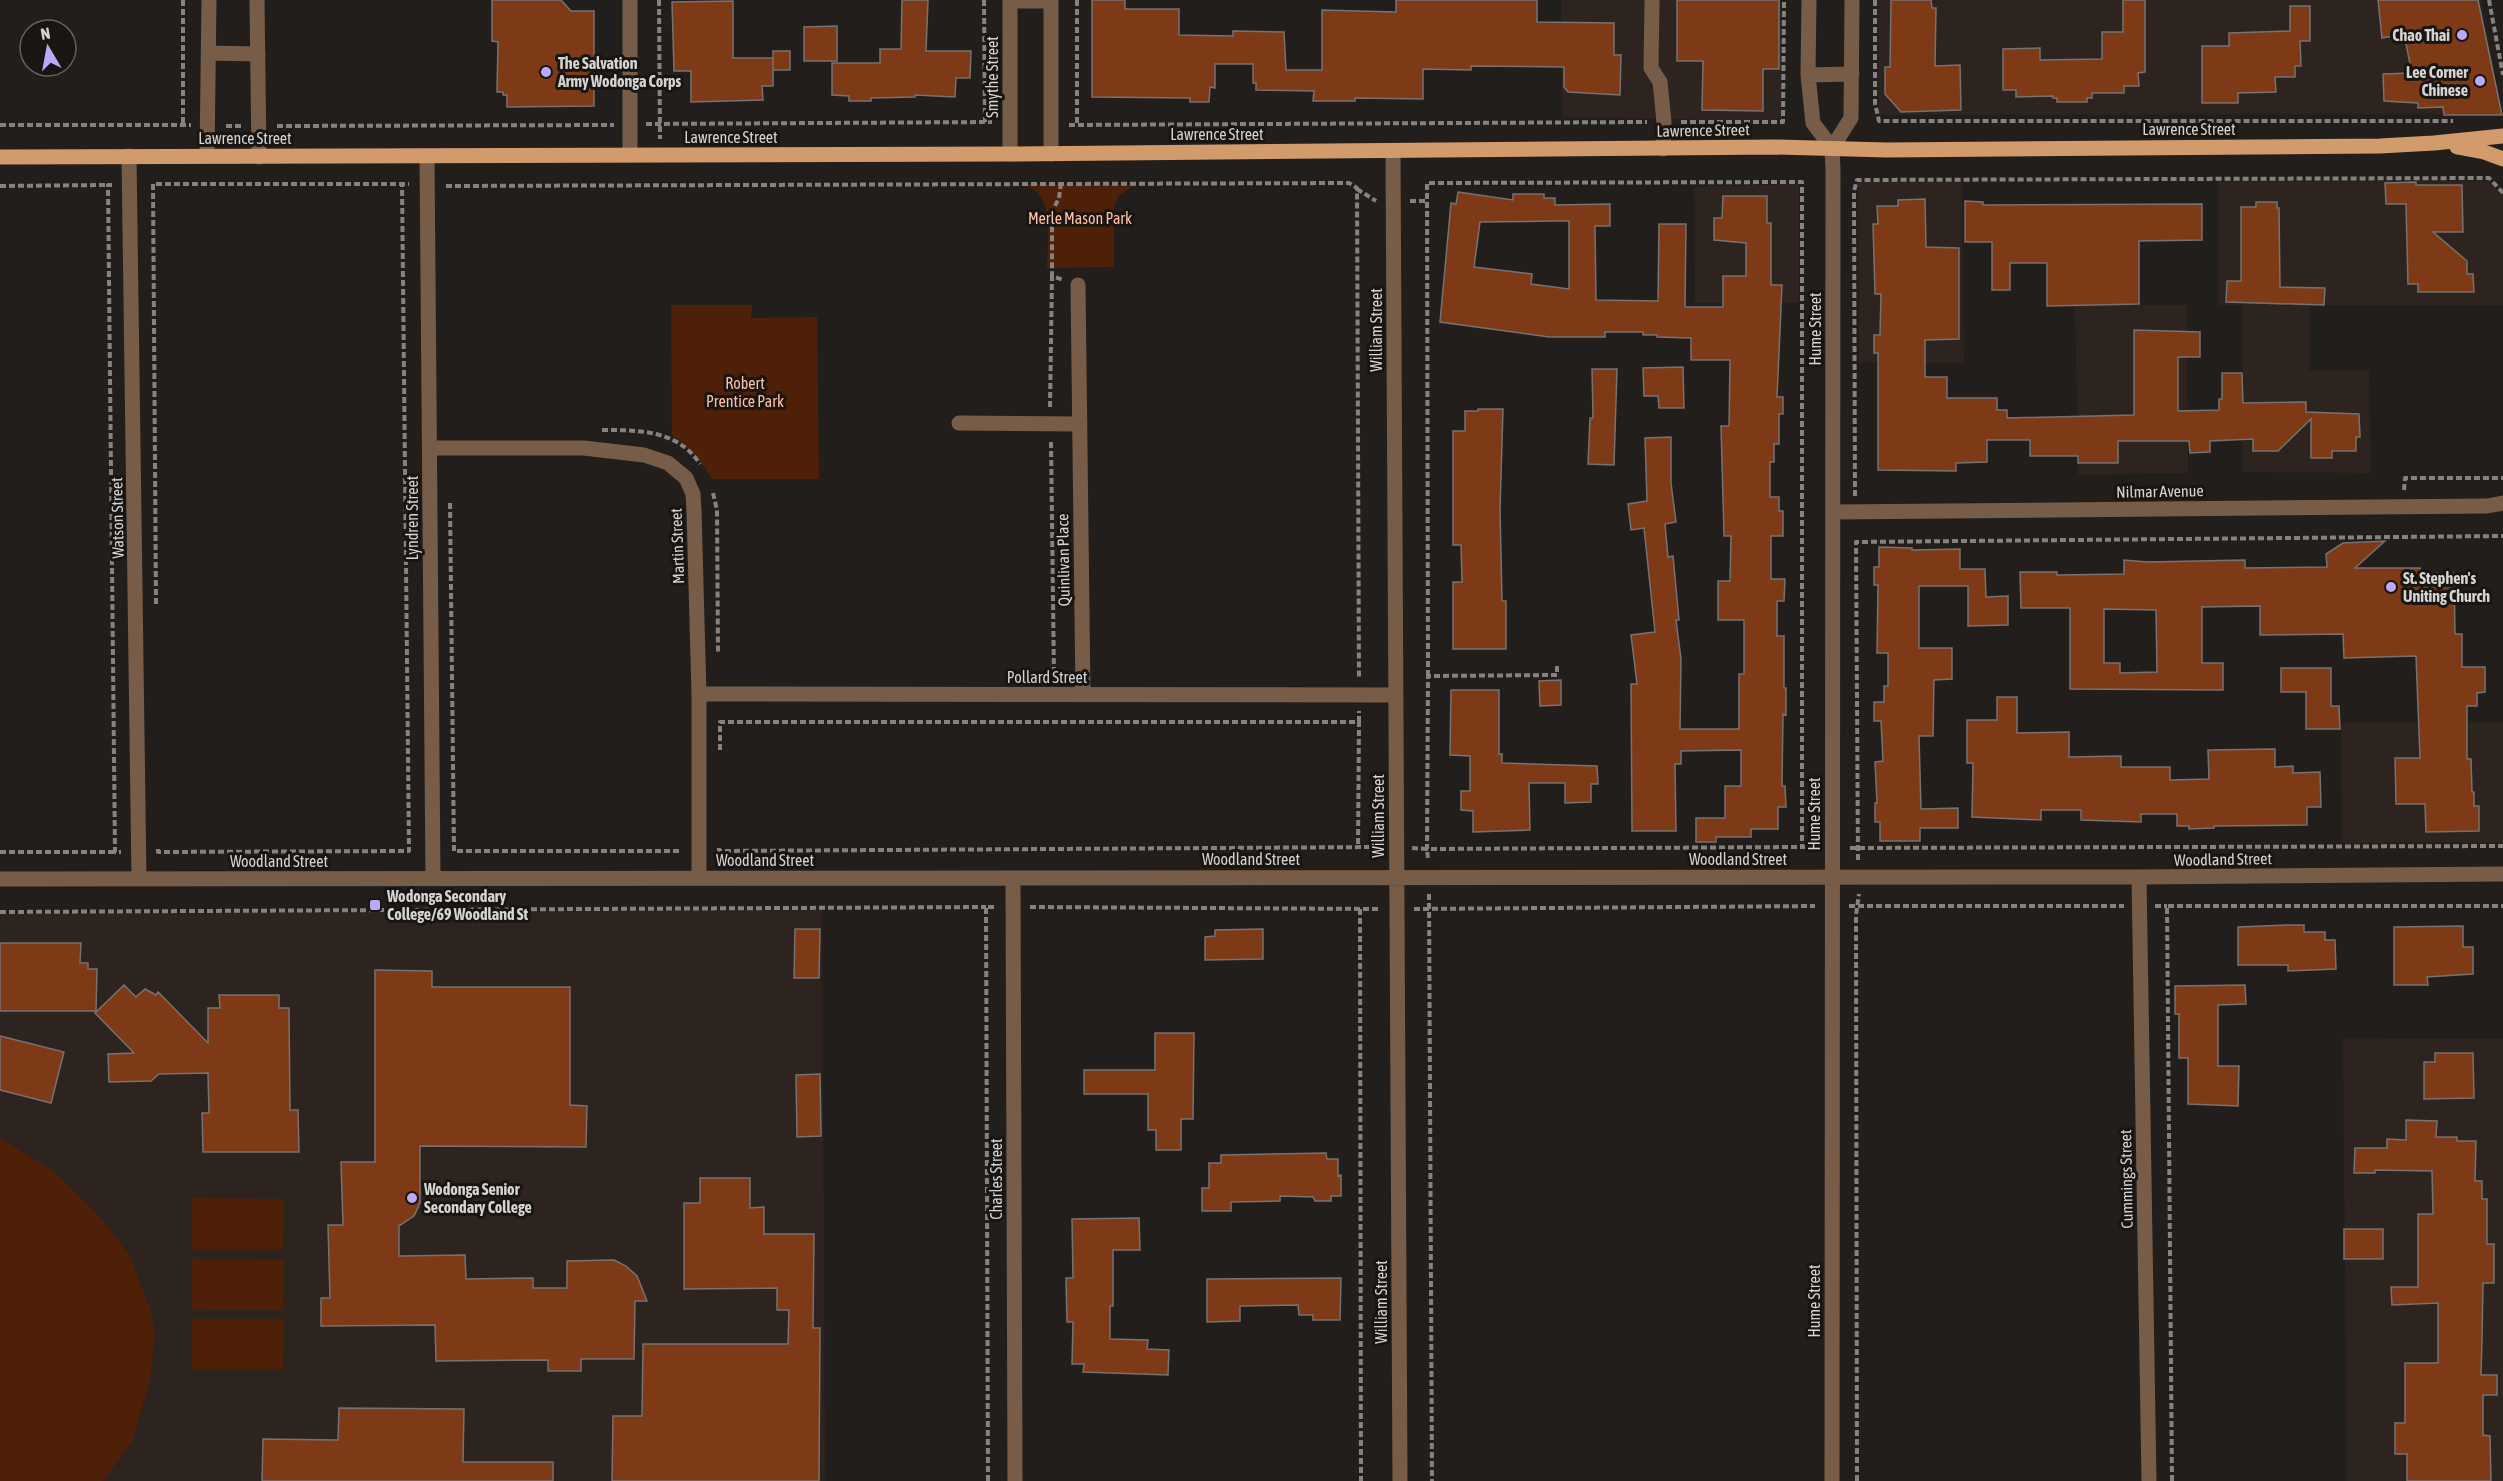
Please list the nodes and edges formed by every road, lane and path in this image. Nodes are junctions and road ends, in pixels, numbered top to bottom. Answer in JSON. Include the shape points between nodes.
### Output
{"nodes":[{"id":1,"x":183,"y":0,"type":"edge"},
{"id":2,"x":209,"y":0,"type":"edge"},
{"id":3,"x":257,"y":0,"type":"edge"},
{"id":4,"x":630,"y":0,"type":"edge"},
{"id":5,"x":659,"y":0,"type":"edge"},
{"id":6,"x":984,"y":0,"type":"edge"},
{"id":7,"x":1077,"y":0,"type":"edge"},
{"id":8,"x":1652,"y":0,"type":"edge"},
{"id":9,"x":1784,"y":0,"type":"edge"},
{"id":10,"x":1809,"y":0,"type":"edge"},
{"id":11,"x":1852,"y":0,"type":"edge"},
{"id":12,"x":1875,"y":0,"type":"edge"},
{"id":13,"x":2489,"y":0,"type":"edge"},
{"id":14,"x":1010,"y":1,"type":"edge"},
{"id":15,"x":1051,"y":1,"type":"edge"},
{"id":16,"x":209,"y":53,"type":"junction"},
{"id":17,"x":258,"y":54,"type":"junction"},
{"id":18,"x":1852,"y":74,"type":"junction"},
{"id":19,"x":1808,"y":75,"type":"junction"},
{"id":20,"x":2503,"y":75,"type":"edge"},
{"id":21,"x":1051,"y":121,"type":"junction"},
{"id":22,"x":2417,"y":121,"type":"dead end"},
{"id":23,"x":985,"y":122,"type":"junction"},
{"id":24,"x":1010,"y":122,"type":"junction"},
{"id":25,"x":1538,"y":122,"type":"dead end"},
{"id":26,"x":1783,"y":122,"type":"dead end"},
{"id":27,"x":660,"y":124,"type":"junction"},
{"id":28,"x":0,"y":125,"type":"edge"},
{"id":29,"x":208,"y":125,"type":"junction"},
{"id":30,"x":630,"y":125,"type":"junction"},
{"id":31,"x":183,"y":126,"type":"junction"},
{"id":32,"x":1077,"y":126,"type":"junction"},
{"id":33,"x":259,"y":127,"type":"junction"},
{"id":34,"x":2503,"y":136,"type":"edge"},
{"id":35,"x":2434,"y":143,"type":"junction"},
{"id":36,"x":1832,"y":148,"type":"junction"},
{"id":37,"x":1663,"y":149,"type":"junction"},
{"id":38,"x":1393,"y":151,"type":"junction"},
{"id":39,"x":1010,"y":154,"type":"junction"},
{"id":40,"x":1051,"y":154,"type":"junction"},
{"id":41,"x":630,"y":155,"type":"junction"},
{"id":42,"x":129,"y":156,"type":"junction"},
{"id":43,"x":207,"y":156,"type":"junction"},
{"id":44,"x":259,"y":156,"type":"junction"},
{"id":45,"x":427,"y":156,"type":"junction"},
{"id":46,"x":0,"y":157,"type":"edge"},
{"id":47,"x":2503,"y":159,"type":"edge"},
{"id":48,"x":1061,"y":183,"type":"junction"},
{"id":49,"x":402,"y":184,"type":"junction"},
{"id":50,"x":108,"y":185,"type":"dead end"},
{"id":51,"x":427,"y":185,"type":"junction"},
{"id":52,"x":446,"y":185,"type":"junction"},
{"id":53,"x":0,"y":186,"type":"edge"},
{"id":54,"x":2503,"y":193,"type":"edge"},
{"id":55,"x":446,"y":196,"type":"dead end"},
{"id":56,"x":1052,"y":276,"type":"junction"},
{"id":57,"x":1078,"y":285,"type":"joint"},
{"id":58,"x":959,"y":423,"type":"dead end"},
{"id":59,"x":1050,"y":424,"type":"junction"},
{"id":60,"x":1080,"y":424,"type":"junction"},
{"id":61,"x":590,"y":430,"type":"dead end"},
{"id":62,"x":430,"y":448,"type":"junction"},
{"id":63,"x":702,"y":468,"type":"dead end"},
{"id":64,"x":2503,"y":478,"type":"edge"},
{"id":65,"x":711,"y":484,"type":"dead end"},
{"id":66,"x":450,"y":495,"type":"dead end"},
{"id":67,"x":2503,"y":503,"type":"edge"},
{"id":68,"x":2403,"y":506,"type":"junction"},
{"id":69,"x":2487,"y":506,"type":"junction"},
{"id":70,"x":2503,"y":510,"type":"edge"},
{"id":71,"x":1833,"y":512,"type":"junction"},
{"id":72,"x":1856,"y":512,"type":"junction"},
{"id":73,"x":2503,"y":536,"type":"edge"},
{"id":74,"x":1856,"y":542,"type":"junction"},
{"id":75,"x":156,"y":614,"type":"dead end"},
{"id":76,"x":718,"y":655,"type":"dead end"},
{"id":77,"x":1557,"y":666,"type":"dead end"},
{"id":78,"x":1428,"y":676,"type":"junction"},
{"id":79,"x":699,"y":694,"type":"junction"},
{"id":80,"x":722,"y":694,"type":"junction"},
{"id":81,"x":1055,"y":695,"type":"junction"},
{"id":82,"x":1083,"y":695,"type":"junction"},
{"id":83,"x":1360,"y":695,"type":"junction"},
{"id":84,"x":1395,"y":695,"type":"junction"},
{"id":85,"x":720,"y":722,"type":"junction"},
{"id":86,"x":1359,"y":722,"type":"junction"},
{"id":87,"x":1057,"y":723,"type":"junction"},
{"id":88,"x":720,"y":757,"type":"dead end"},
{"id":89,"x":719,"y":839,"type":"dead end"},
{"id":90,"x":158,"y":840,"type":"dead end"},
{"id":91,"x":1396,"y":846,"type":"junction"},
{"id":92,"x":2503,"y":846,"type":"edge"},
{"id":93,"x":1802,"y":847,"type":"junction"},
{"id":94,"x":1358,"y":848,"type":"junction"},
{"id":95,"x":1832,"y":848,"type":"junction"},
{"id":96,"x":1858,"y":848,"type":"junction"},
{"id":97,"x":1427,"y":849,"type":"junction"},
{"id":98,"x":699,"y":851,"type":"junction"},
{"id":99,"x":719,"y":851,"type":"junction"},
{"id":100,"x":0,"y":852,"type":"edge"},
{"id":101,"x":115,"y":852,"type":"dead end"},
{"id":102,"x":2503,"y":874,"type":"edge"},
{"id":103,"x":1397,"y":877,"type":"junction"},
{"id":104,"x":1832,"y":877,"type":"junction"},
{"id":105,"x":1858,"y":877,"type":"junction"},
{"id":106,"x":2139,"y":877,"type":"junction"},
{"id":107,"x":699,"y":878,"type":"junction"},
{"id":108,"x":1013,"y":878,"type":"junction"},
{"id":109,"x":0,"y":879,"type":"edge"},
{"id":110,"x":139,"y":879,"type":"junction"},
{"id":111,"x":433,"y":879,"type":"junction"},
{"id":112,"x":2139,"y":905,"type":"junction"},
{"id":113,"x":1013,"y":906,"type":"junction"},
{"id":114,"x":1832,"y":906,"type":"junction"},
{"id":115,"x":1859,"y":906,"type":"junction"},
{"id":116,"x":2167,"y":906,"type":"junction"},
{"id":117,"x":2503,"y":906,"type":"edge"},
{"id":118,"x":986,"y":907,"type":"junction"},
{"id":119,"x":1429,"y":908,"type":"junction"},
{"id":120,"x":1360,"y":909,"type":"junction"},
{"id":121,"x":1397,"y":909,"type":"junction"},
{"id":122,"x":0,"y":912,"type":"edge"},
{"id":123,"x":988,"y":1481,"type":"edge"},
{"id":124,"x":1015,"y":1481,"type":"edge"},
{"id":125,"x":1360,"y":1481,"type":"edge"},
{"id":126,"x":1400,"y":1481,"type":"edge"},
{"id":127,"x":1432,"y":1481,"type":"edge"},
{"id":128,"x":1832,"y":1481,"type":"edge"},
{"id":129,"x":1857,"y":1481,"type":"edge"},
{"id":130,"x":2149,"y":1481,"type":"edge"},
{"id":131,"x":2172,"y":1481,"type":"edge"}],
"edges":[{"from":1,"to":31,"type":"path"},
{"from":2,"to":16,"type":"street"},
{"from":3,"to":17,"type":"street"},
{"from":4,"to":30,"type":"street"},
{"from":5,"to":27,"type":"path"},
{"from":6,"to":23,"type":"path"},
{"from":7,"to":32,"type":"path"},
{"from":8,"to":37,"type":"street","via":[[1651,68],[1660,82]]},
{"from":9,"to":26,"type":"path"},
{"from":10,"to":19,"type":"street"},
{"from":11,"to":18,"type":"street"},
{"from":12,"to":22,"type":"path","via":[[1875,103],[1879,121]]},
{"from":13,"to":20,"type":"path"},
{"from":14,"to":15,"type":"street"},
{"from":14,"to":24,"type":"street","name":"Smythe Street"},
{"from":15,"to":21,"type":"street"},
{"from":16,"to":17,"type":"street"},
{"from":16,"to":29,"type":"street"},
{"from":17,"to":33,"type":"street"},
{"from":18,"to":19,"type":"street"},
{"from":18,"to":36,"type":"street","via":[[1851,118]]},
{"from":19,"to":36,"type":"street","via":[[1813,123]]},
{"from":21,"to":32,"type":"path"},
{"from":21,"to":40,"type":"street"},
{"from":23,"to":24,"type":"path"},
{"from":23,"to":27,"type":"path"},
{"from":24,"to":39,"type":"street","name":"Smythe Street"},
{"from":25,"to":32,"type":"path"},
{"from":27,"to":30,"type":"path"},
{"from":28,"to":31,"type":"path"},
{"from":29,"to":31,"type":"path"},
{"from":29,"to":33,"type":"path"},
{"from":29,"to":43,"type":"street"},
{"from":30,"to":33,"type":"path"},
{"from":30,"to":41,"type":"street"},
{"from":33,"to":44,"type":"street"},
{"from":34,"to":35,"type":"main road","name":"Lawrence Street"},
{"from":35,"to":36,"type":"main road","name":"Lawrence Street"},
{"from":35,"to":47,"type":"main road","name":"Lawrence Street"},
{"from":36,"to":37,"type":"main road","name":"Lawrence Street"},
{"from":36,"to":71,"type":"street","name":"Hume Street"},
{"from":37,"to":38,"type":"main road","name":"Lawrence Street"},
{"from":38,"to":40,"type":"main road","name":"Lawrence Street"},
{"from":38,"to":84,"type":"street","name":"William Street"},
{"from":39,"to":40,"type":"main road","name":"Lawrence Street"},
{"from":39,"to":41,"type":"main road","name":"Lawrence Street"},
{"from":41,"to":45,"type":"main road","name":"Lawrence Street"},
{"from":42,"to":43,"type":"main road","name":"Lawrence Street"},
{"from":42,"to":46,"type":"main road","name":"Lawrence Street"},
{"from":42,"to":110,"type":"street","name":"Watson Street"},
{"from":43,"to":44,"type":"main road","name":"Lawrence Street"},
{"from":44,"to":45,"type":"main road","name":"Lawrence Street"},
{"from":45,"to":51,"type":"street","name":"Lyndren Street"},
{"from":48,"to":52,"type":"path"},
{"from":48,"to":56,"type":"path","via":[[1052,212]]},
{"from":48,"to":83,"type":"path","via":[[1349,183],[1357,188]]},
{"from":49,"to":51,"type":"path"},
{"from":49,"to":75,"type":"path","via":[[153,184]]},
{"from":49,"to":90,"type":"path","via":[[409,851],[158,852]]},
{"from":50,"to":53,"type":"path"},
{"from":51,"to":52,"type":"path"},
{"from":51,"to":62,"type":"street","name":"Lyndren Street"},
{"from":52,"to":55,"type":"path"},
{"from":54,"to":72,"type":"path","via":[[2489,178],[1857,180]]},
{"from":56,"to":57,"type":"path"},
{"from":56,"to":59,"type":"path"},
{"from":57,"to":60,"type":"street","name":"Quinlivan Place"},
{"from":58,"to":59,"type":"street"},
{"from":59,"to":60,"type":"street"},
{"from":59,"to":81,"type":"path"},
{"from":60,"to":82,"type":"street","name":"Quinlivan Place"},
{"from":61,"to":63,"type":"path","via":[[637,430],[667,436],[688,449]]},
{"from":62,"to":79,"type":"street","name":"Martin Street","via":[[584,448],[645,455],[668,463],[686,478],[693,494]]},
{"from":62,"to":111,"type":"street","name":"Lyndren Street"},
{"from":64,"to":68,"type":"path","via":[[2404,478]]},
{"from":65,"to":76,"type":"path","via":[[717,510]]},
{"from":66,"to":98,"type":"path","via":[[454,851]]},
{"from":67,"to":69,"type":"street","name":"Nilmar Avenue"},
{"from":68,"to":69,"type":"street","name":"Nilmar Avenue"},
{"from":68,"to":72,"type":"street","name":"Nilmar Avenue"},
{"from":69,"to":70,"type":"street","name":"Nilmar Avenue"},
{"from":71,"to":72,"type":"street","name":"Nilmar Avenue"},
{"from":71,"to":95,"type":"street","name":"Hume Street"},
{"from":72,"to":74,"type":"path"},
{"from":73,"to":74,"type":"path"},
{"from":74,"to":96,"type":"path"},
{"from":77,"to":78,"type":"path","via":[[1557,675]]},
{"from":78,"to":93,"type":"path","via":[[1427,183],[1802,182]]},
{"from":78,"to":97,"type":"path"},
{"from":79,"to":80,"type":"street","name":"Pollard Street"},
{"from":79,"to":98,"type":"street","name":"Martin Street"},
{"from":80,"to":81,"type":"street","name":"Pollard Street"},
{"from":80,"to":85,"type":"path"},
{"from":81,"to":82,"type":"street","name":"Pollard Street"},
{"from":81,"to":87,"type":"path"},
{"from":82,"to":83,"type":"street","name":"Pollard Street"},
{"from":83,"to":84,"type":"street","name":"Pollard Street"},
{"from":83,"to":86,"type":"path"},
{"from":84,"to":91,"type":"street","name":"William Street"},
{"from":85,"to":87,"type":"path"},
{"from":85,"to":88,"type":"path"},
{"from":86,"to":87,"type":"path"},
{"from":86,"to":94,"type":"path"},
{"from":89,"to":99,"type":"path"},
{"from":91,"to":94,"type":"path"},
{"from":91,"to":97,"type":"path"},
{"from":91,"to":103,"type":"street","name":"William Street"},
{"from":92,"to":96,"type":"path"},
{"from":93,"to":95,"type":"path"},
{"from":93,"to":97,"type":"path"},
{"from":94,"to":99,"type":"path"},
{"from":95,"to":96,"type":"path"},
{"from":95,"to":104,"type":"street","name":"Hume Street"},
{"from":96,"to":105,"type":"path"},
{"from":98,"to":99,"type":"path"},
{"from":98,"to":107,"type":"street","name":"Martin Street"},
{"from":100,"to":101,"type":"path"},
{"from":102,"to":106,"type":"street","name":"Woodland Street"},
{"from":103,"to":104,"type":"street","name":"Woodland Street"},
{"from":103,"to":108,"type":"street","name":"Woodland Street"},
{"from":103,"to":121,"type":"street","name":"William Street"},
{"from":104,"to":105,"type":"street","name":"Woodland Street"},
{"from":104,"to":114,"type":"street","name":"Hume Street"},
{"from":105,"to":106,"type":"street","name":"Woodland Street"},
{"from":105,"to":115,"type":"path"},
{"from":106,"to":112,"type":"street","name":"Cummings Street"},
{"from":107,"to":108,"type":"street","name":"Woodland Street"},
{"from":107,"to":111,"type":"street","name":"Woodland Street"},
{"from":108,"to":113,"type":"street","name":"Charles Street"},
{"from":109,"to":110,"type":"street","name":"Woodland Street"},
{"from":110,"to":111,"type":"street","name":"Woodland Street"},
{"from":112,"to":115,"type":"path"},
{"from":112,"to":116,"type":"path"},
{"from":112,"to":130,"type":"street","name":"Cummings Street"},
{"from":113,"to":118,"type":"path"},
{"from":113,"to":120,"type":"path"},
{"from":113,"to":124,"type":"street","name":"Charles Street"},
{"from":114,"to":115,"type":"path"},
{"from":114,"to":119,"type":"path"},
{"from":114,"to":128,"type":"street","name":"Hume Street"},
{"from":115,"to":129,"type":"path"},
{"from":116,"to":117,"type":"path"},
{"from":116,"to":131,"type":"path"},
{"from":118,"to":122,"type":"path"},
{"from":118,"to":123,"type":"path"},
{"from":119,"to":121,"type":"path"},
{"from":119,"to":127,"type":"path"},
{"from":120,"to":121,"type":"path"},
{"from":120,"to":125,"type":"path"},
{"from":121,"to":126,"type":"street","name":"William Street"}]}
